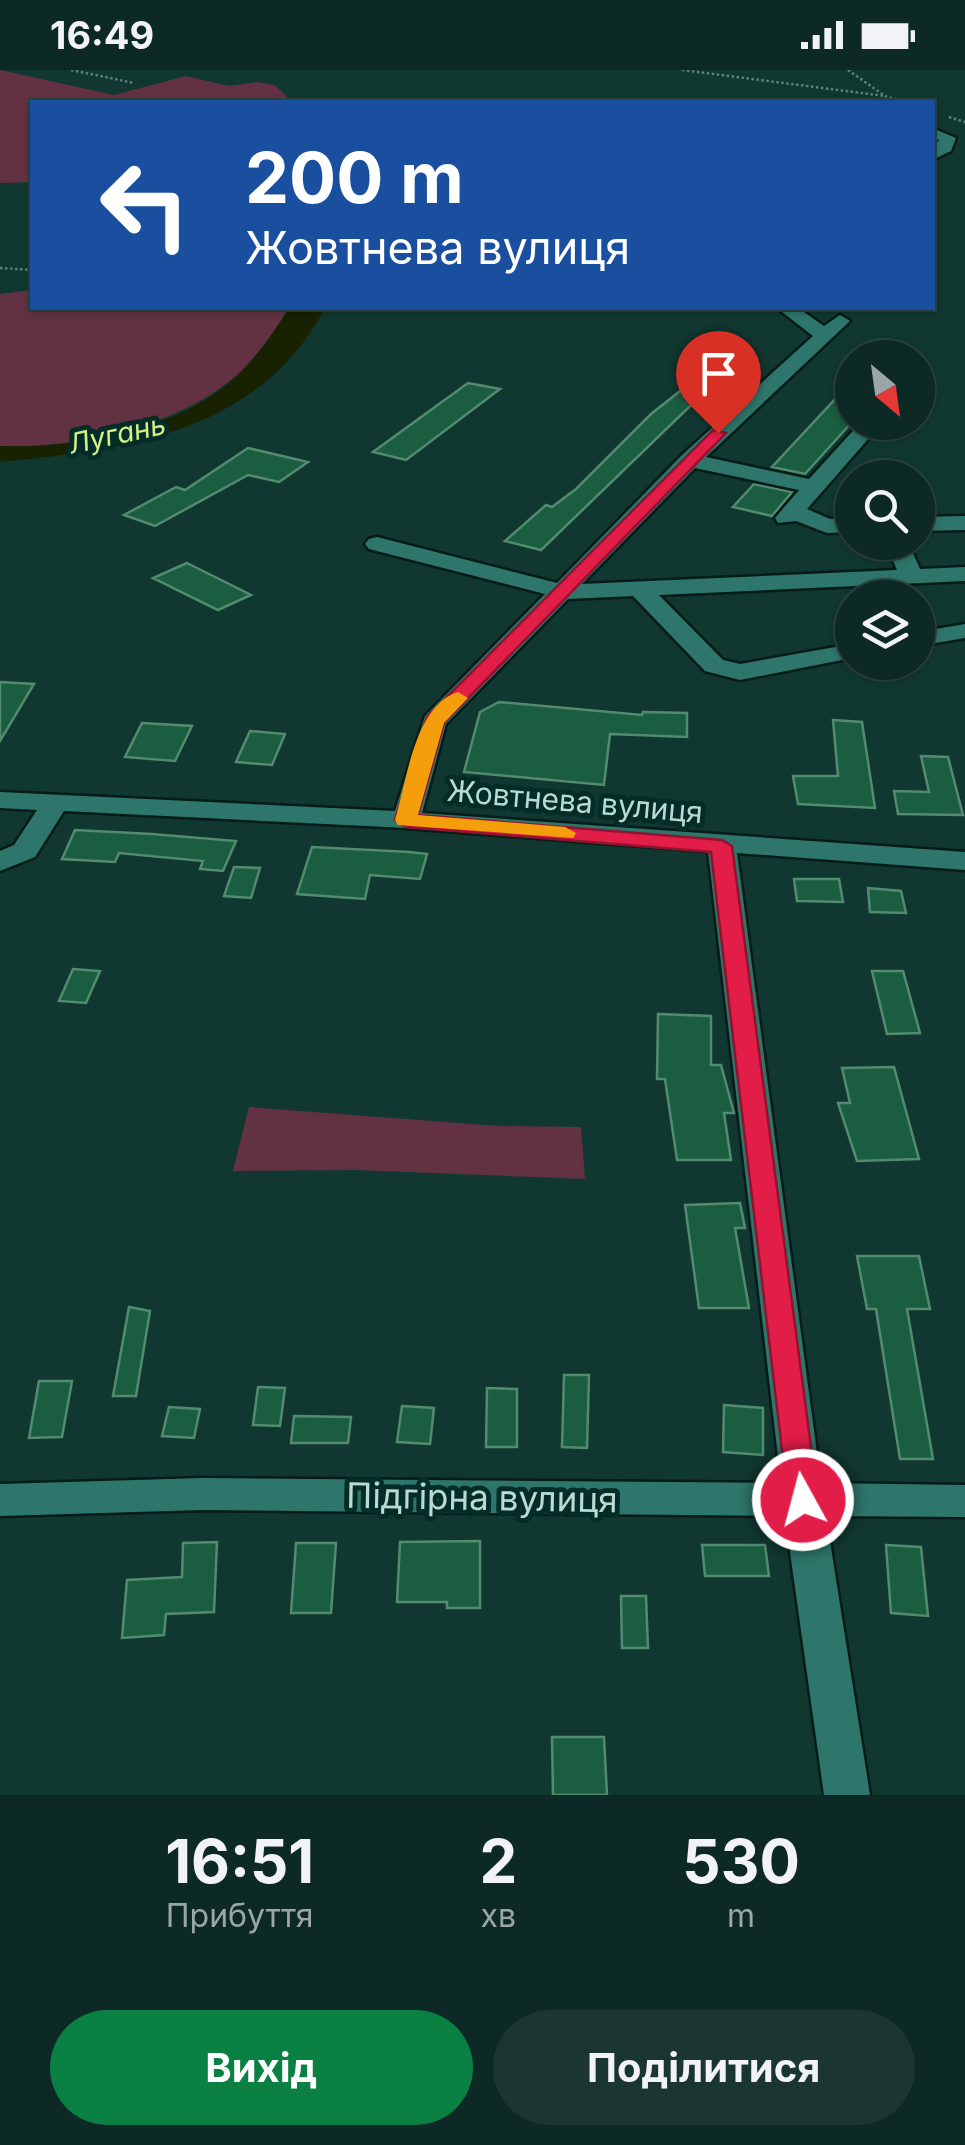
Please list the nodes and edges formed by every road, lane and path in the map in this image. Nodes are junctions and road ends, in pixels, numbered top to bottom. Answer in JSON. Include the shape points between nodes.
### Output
{"nodes":[{"id":1,"x":71,"y":70,"type":"edge"},
{"id":2,"x":682,"y":70,"type":"edge"},
{"id":3,"x":848,"y":70,"type":"edge"},
{"id":4,"x":134,"y":83,"type":"dead end"},
{"id":5,"x":885,"y":96,"type":"junction"},
{"id":6,"x":899,"y":100,"type":"edge"},
{"id":7,"x":935,"y":134,"type":"edge"},
{"id":8,"x":935,"y":153,"type":"edge"},
{"id":9,"x":0,"y":268,"type":"edge"},
{"id":10,"x":30,"y":270,"type":"edge"},
{"id":11,"x":791,"y":310,"type":"edge"},
{"id":12,"x":857,"y":440,"type":"edge"},
{"id":13,"x":690,"y":460,"type":"junction"},
{"id":14,"x":814,"y":487,"type":"junction"},
{"id":15,"x":965,"y":522,"type":"edge"},
{"id":16,"x":935,"y":523,"type":"edge"},
{"id":17,"x":835,"y":526,"type":"edge"},
{"id":18,"x":377,"y":544,"type":"dead end"},
{"id":19,"x":904,"y":560,"type":"edge"},
{"id":20,"x":965,"y":574,"type":"edge"},
{"id":21,"x":912,"y":576,"type":"junction"},
{"id":22,"x":639,"y":588,"type":"junction"},
{"id":23,"x":564,"y":592,"type":"junction"},
{"id":24,"x":965,"y":631,"type":"edge"},
{"id":25,"x":935,"y":637,"type":"edge"},
{"id":26,"x":835,"y":655,"type":"edge"},
{"id":27,"x":0,"y":800,"type":"edge"},
{"id":28,"x":54,"y":803,"type":"junction"},
{"id":29,"x":406,"y":820,"type":"junction"},
{"id":30,"x":722,"y":846,"type":"junction"},
{"id":31,"x":965,"y":860,"type":"edge"},
{"id":32,"x":0,"y":862,"type":"edge"},
{"id":33,"x":0,"y":1500,"type":"edge"},
{"id":34,"x":803,"y":1500,"type":"junction"},
{"id":35,"x":965,"y":1501,"type":"edge"},
{"id":36,"x":847,"y":1795,"type":"edge"}],
"edges":[{"from":1,"to":4,"type":"path"},
{"from":2,"to":5,"type":"path"},
{"from":3,"to":5,"type":"path"},
{"from":5,"to":6,"type":"path"},
{"from":7,"to":8,"type":"street","via":[[948,138]]},
{"from":9,"to":10,"type":"path"},
{"from":11,"to":13,"type":"street","via":[[833,328]]},
{"from":12,"to":14,"type":"street"},
{"from":13,"to":14,"type":"street"},
{"from":13,"to":23,"type":"street"},
{"from":14,"to":17,"type":"street","via":[[790,514]]},
{"from":15,"to":16,"type":"street"},
{"from":18,"to":23,"type":"street"},
{"from":19,"to":21,"type":"street"},
{"from":20,"to":21,"type":"street"},
{"from":21,"to":22,"type":"street"},
{"from":22,"to":23,"type":"street"},
{"from":22,"to":26,"type":"street","via":[[714,666],[740,672]]},
{"from":23,"to":29,"type":"street","via":[[434,722]]},
{"from":24,"to":25,"type":"street"},
{"from":27,"to":28,"type":"street","name":"Жовтнева вулиця"},
{"from":28,"to":29,"type":"street","name":"Жовтнева вулиця"},
{"from":28,"to":32,"type":"street","via":[[25,851]]},
{"from":29,"to":30,"type":"street","name":"Жовтнева вулиця"},
{"from":30,"to":31,"type":"street","name":"Жовтнева вулиця"},
{"from":30,"to":34,"type":"street"},
{"from":33,"to":34,"type":"street","name":"Підгірна вулиця","via":[[203,1494]]},
{"from":34,"to":35,"type":"street","name":"Підгірна вулиця"},
{"from":34,"to":36,"type":"street"}]}
